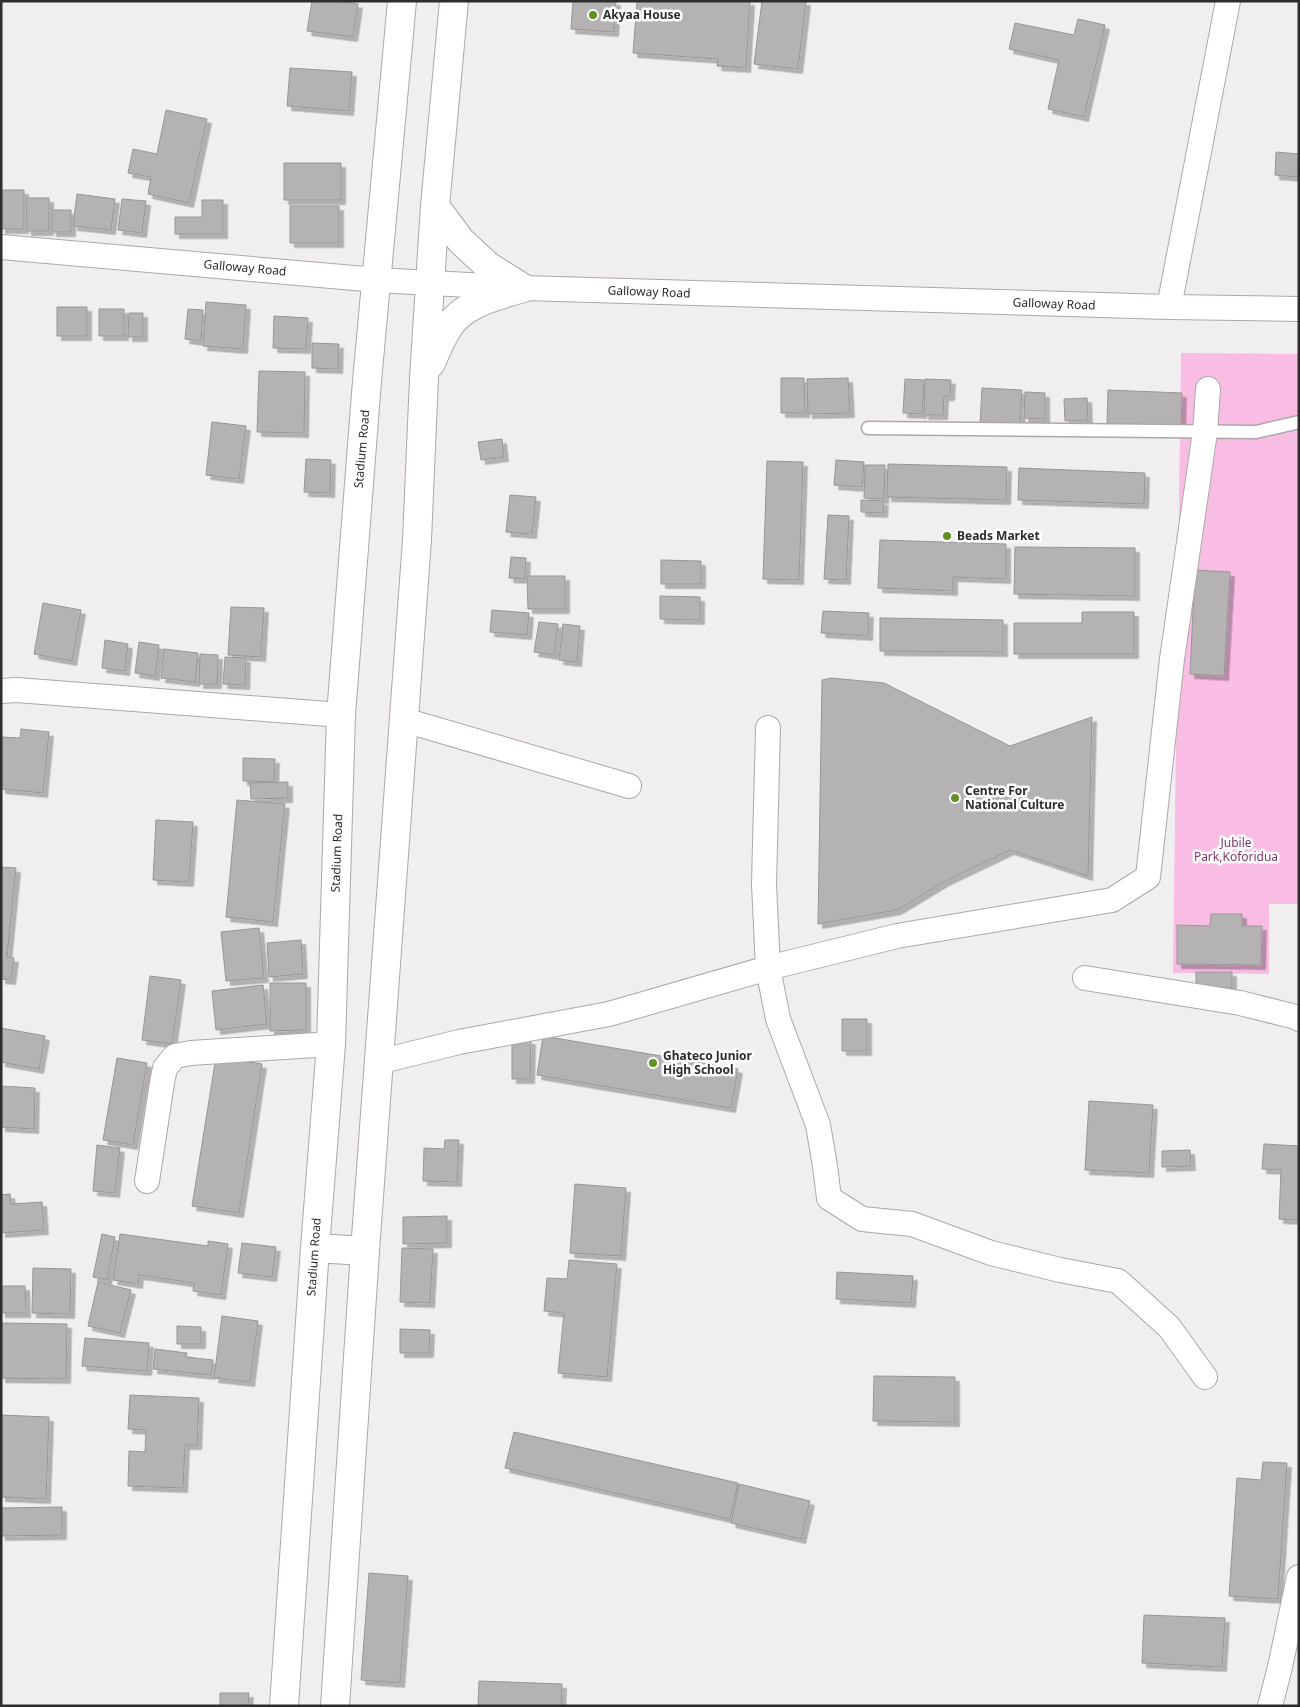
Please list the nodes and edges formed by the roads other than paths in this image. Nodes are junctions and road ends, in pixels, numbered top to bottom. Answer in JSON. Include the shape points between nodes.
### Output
{"nodes":[{"id":1,"x":402,"y":1,"type":"edge"},
{"id":2,"x":454,"y":1,"type":"edge"},
{"id":3,"x":1228,"y":1,"type":"edge"},
{"id":4,"x":435,"y":206,"type":"junction"},
{"id":5,"x":1,"y":247,"type":"edge"},
{"id":6,"x":377,"y":280,"type":"junction"},
{"id":7,"x":431,"y":282,"type":"junction"},
{"id":8,"x":523,"y":288,"type":"junction"},
{"id":9,"x":1169,"y":307,"type":"junction"},
{"id":10,"x":1299,"y":309,"type":"edge"},
{"id":11,"x":424,"y":378,"type":"junction"},
{"id":12,"x":1208,"y":389,"type":"dead end"},
{"id":13,"x":1299,"y":422,"type":"edge"},
{"id":14,"x":868,"y":428,"type":"dead end"},
{"id":15,"x":1205,"y":432,"type":"junction"},
{"id":16,"x":1,"y":691,"type":"edge"},
{"id":17,"x":341,"y":715,"type":"junction"},
{"id":18,"x":404,"y":720,"type":"junction"},
{"id":19,"x":768,"y":728,"type":"dead end"},
{"id":20,"x":629,"y":786,"type":"dead end"},
{"id":21,"x":768,"y":968,"type":"junction"},
{"id":22,"x":1085,"y":978,"type":"dead end"},
{"id":23,"x":1299,"y":1019,"type":"edge"},
{"id":24,"x":331,"y":1044,"type":"junction"},
{"id":25,"x":378,"y":1062,"type":"junction"},
{"id":26,"x":146,"y":1181,"type":"dead end"},
{"id":27,"x":315,"y":1248,"type":"junction"},
{"id":28,"x":365,"y":1251,"type":"junction"},
{"id":29,"x":1205,"y":1377,"type":"dead end"},
{"id":30,"x":1299,"y":1577,"type":"edge"},
{"id":31,"x":284,"y":1706,"type":"edge"},
{"id":32,"x":335,"y":1706,"type":"edge"},
{"id":33,"x":1270,"y":1706,"type":"edge"}],
"edges":[{"from":1,"to":6,"type":"main road","name":"Stadium Road"},
{"from":2,"to":4,"type":"main road"},
{"from":3,"to":9,"type":"street"},
{"from":4,"to":7,"type":"main road"},
{"from":4,"to":8,"type":"main road","via":[[462,241],[488,266]]},
{"from":5,"to":6,"type":"street","name":"Galloway Road"},
{"from":6,"to":7,"type":"street","name":"Galloway Road"},
{"from":6,"to":17,"type":"main road","name":"Stadium Road"},
{"from":7,"to":8,"type":"street","name":"Galloway Road"},
{"from":7,"to":11,"type":"main road"},
{"from":8,"to":9,"type":"street","name":"Galloway Road"},
{"from":8,"to":11,"type":"main road","via":[[484,300],[456,319],[449,326]]},
{"from":9,"to":10,"type":"street","name":"Galloway Road"},
{"from":11,"to":18,"type":"main road"},
{"from":12,"to":15,"type":"street"},
{"from":13,"to":15,"type":"lane","via":[[1256,432]]},
{"from":14,"to":15,"type":"lane"},
{"from":15,"to":21,"type":"street","via":[[1172,659],[1148,877],[1112,900],[897,936]]},
{"from":16,"to":17,"type":"street"},
{"from":17,"to":24,"type":"main road","name":"Stadium Road"},
{"from":18,"to":20,"type":"street"},
{"from":18,"to":25,"type":"main road"},
{"from":19,"to":21,"type":"street","via":[[764,884]]},
{"from":21,"to":25,"type":"street","via":[[609,1014],[458,1042]]},
{"from":21,"to":29,"type":"street","via":[[778,1019],[818,1125],[829,1198],[862,1219],[912,1224],[991,1253],[1118,1281],[1169,1327]]},
{"from":22,"to":23,"type":"street","via":[[1240,1003]]},
{"from":24,"to":26,"type":"street","via":[[175,1056],[165,1068]]},
{"from":24,"to":27,"type":"main road","name":"Stadium Road"},
{"from":25,"to":28,"type":"main road"},
{"from":27,"to":28,"type":"main road"},
{"from":27,"to":31,"type":"main road","name":"Stadium Road"},
{"from":28,"to":32,"type":"main road"},
{"from":30,"to":33,"type":"street"}]}
